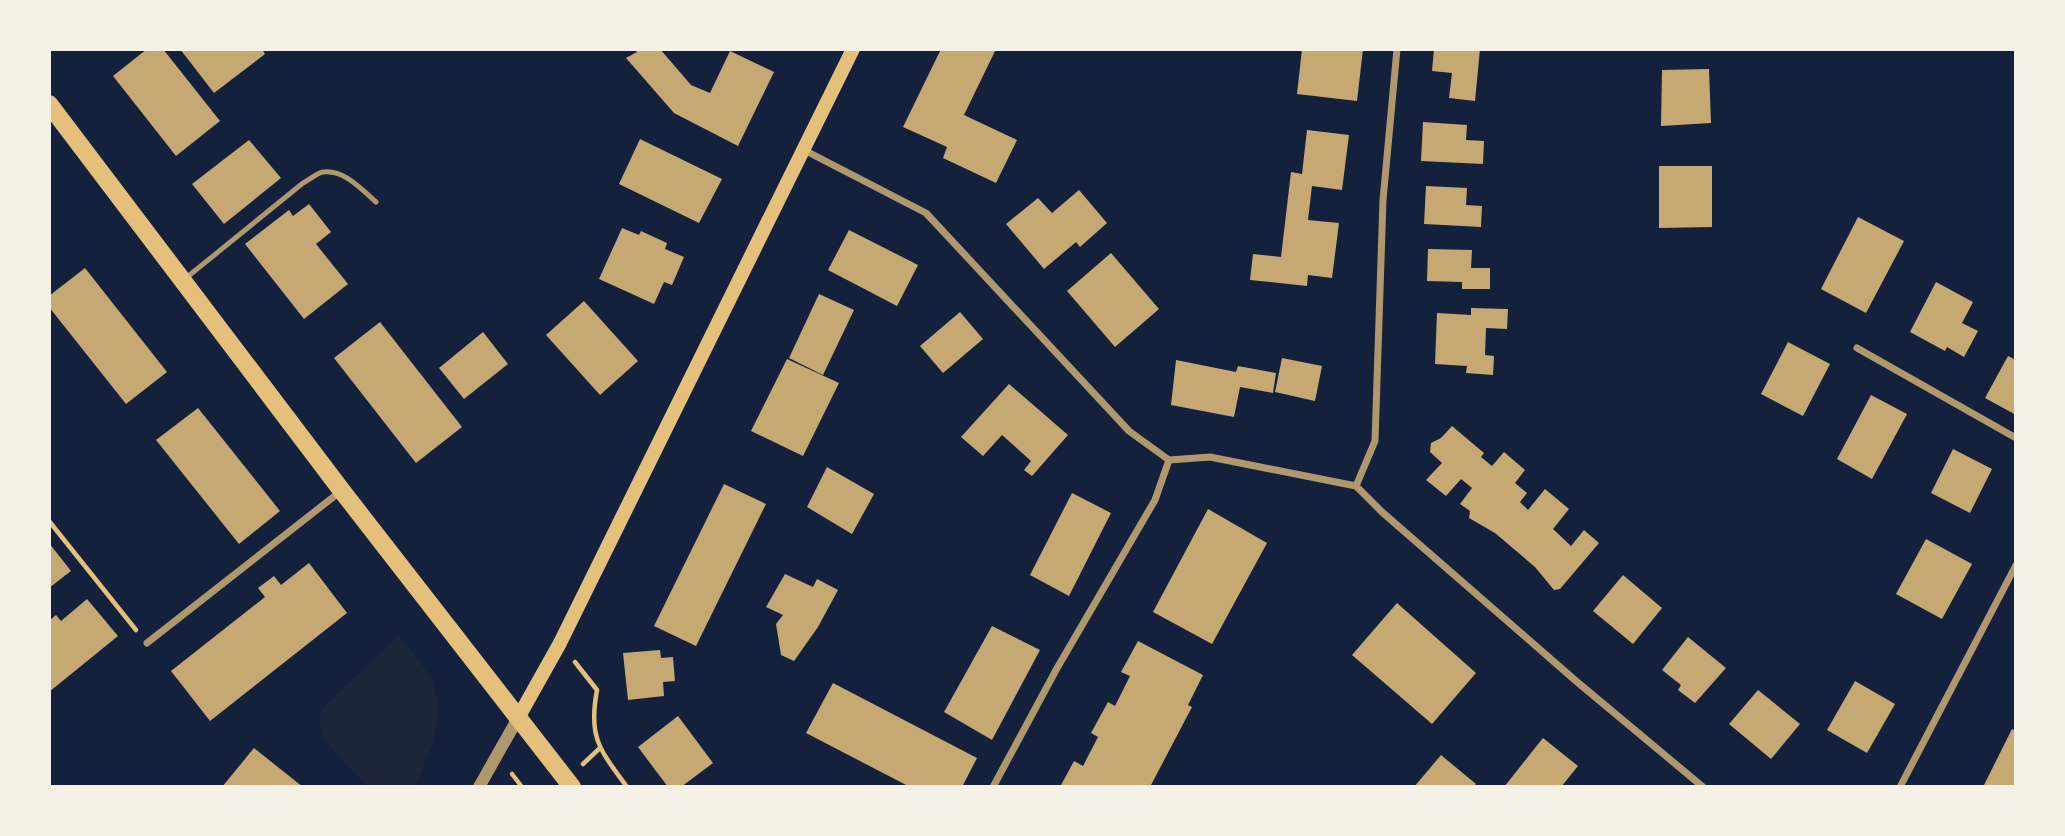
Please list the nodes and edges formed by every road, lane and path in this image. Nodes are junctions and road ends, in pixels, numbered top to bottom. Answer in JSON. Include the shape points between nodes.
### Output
{"nodes":[{"id":1,"x":1397,"y":49,"type":"edge"},
{"id":2,"x":849,"y":51,"type":"edge"},
{"id":3,"x":49,"y":104,"type":"edge"},
{"id":4,"x":804,"y":150,"type":"junction"},
{"id":5,"x":376,"y":202,"type":"dead end"},
{"id":6,"x":184,"y":280,"type":"junction"},
{"id":7,"x":1857,"y":348,"type":"dead end"},
{"id":8,"x":2016,"y":438,"type":"edge"},
{"id":9,"x":1169,"y":460,"type":"junction"},
{"id":10,"x":1356,"y":486,"type":"junction"},
{"id":11,"x":342,"y":491,"type":"junction"},
{"id":12,"x":49,"y":521,"type":"edge"},
{"id":13,"x":2016,"y":565,"type":"edge"},
{"id":14,"x":147,"y":643,"type":"joint"},
{"id":15,"x":561,"y":643,"type":"junction"},
{"id":16,"x":518,"y":718,"type":"junction"},
{"id":17,"x":479,"y":787,"type":"edge"},
{"id":18,"x":572,"y":787,"type":"edge"},
{"id":19,"x":627,"y":787,"type":"edge"},
{"id":20,"x":993,"y":787,"type":"edge"},
{"id":21,"x":1703,"y":787,"type":"edge"},
{"id":22,"x":1900,"y":787,"type":"edge"}],
"edges":[{"from":1,"to":10,"type":"street","via":[[1383,200],[1375,441]]},
{"from":2,"to":4,"type":"main road"},
{"from":3,"to":6,"type":"main road"},
{"from":4,"to":9,"type":"street","via":[[926,213],[1129,430]]},
{"from":4,"to":15,"type":"main road"},
{"from":5,"to":6,"type":"lane","via":[[337,173],[321,172]]},
{"from":6,"to":11,"type":"main road"},
{"from":7,"to":8,"type":"street"},
{"from":9,"to":10,"type":"street","via":[[1210,457]]},
{"from":9,"to":20,"type":"street","via":[[1154,500]]},
{"from":10,"to":21,"type":"street"},
{"from":11,"to":14,"type":"street"},
{"from":11,"to":16,"type":"main road"},
{"from":12,"to":14,"type":"path"},
{"from":13,"to":22,"type":"street"},
{"from":15,"to":16,"type":"main road"},
{"from":15,"to":19,"type":"path","via":[[597,690],[594,735]]},
{"from":16,"to":17,"type":"street"},
{"from":16,"to":18,"type":"main road"}]}
